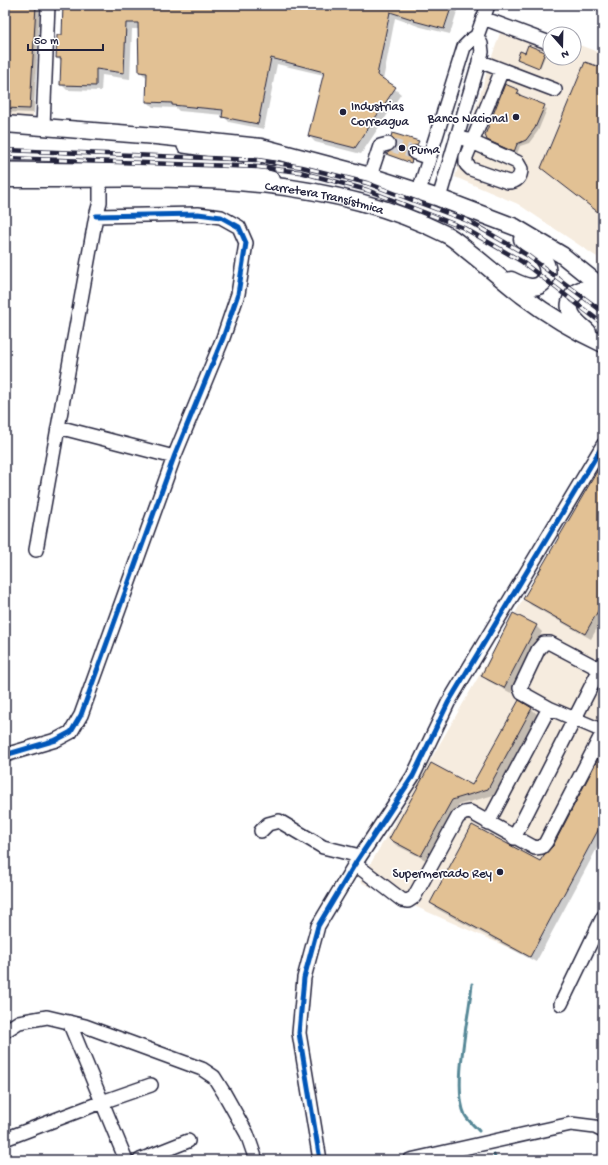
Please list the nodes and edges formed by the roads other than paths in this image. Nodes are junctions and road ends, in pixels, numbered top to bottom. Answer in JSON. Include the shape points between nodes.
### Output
{"nodes":[{"id":1,"x":48,"y":5,"type":"edge"},
{"id":2,"x":488,"y":5,"type":"edge"},
{"id":3,"x":484,"y":18,"type":"junction"},
{"id":4,"x":477,"y":36,"type":"junction"},
{"id":5,"x":542,"y":40,"type":"edge"},
{"id":6,"x":479,"y":61,"type":"junction"},
{"id":7,"x":502,"y":70,"type":"junction"},
{"id":8,"x":555,"y":90,"type":"dead end"},
{"id":9,"x":5,"y":124,"type":"edge"},
{"id":10,"x":43,"y":126,"type":"junction"},
{"id":11,"x":5,"y":130,"type":"edge"},
{"id":12,"x":457,"y":136,"type":"junction"},
{"id":13,"x":472,"y":142,"type":"junction"},
{"id":14,"x":388,"y":144,"type":"dead end"},
{"id":15,"x":415,"y":153,"type":"tunnel mouth"},
{"id":16,"x":429,"y":158,"type":"junction"},
{"id":17,"x":252,"y":164,"type":"junction"},
{"id":18,"x":5,"y":169,"type":"edge"},
{"id":19,"x":370,"y":176,"type":"junction"},
{"id":20,"x":5,"y":179,"type":"edge"},
{"id":21,"x":96,"y":179,"type":"junction"},
{"id":22,"x":419,"y":191,"type":"junction"},
{"id":23,"x":328,"y":194,"type":"junction"},
{"id":24,"x":439,"y":198,"type":"junction"},
{"id":25,"x":96,"y":216,"type":"junction"},
{"id":26,"x":503,"y":222,"type":"junction"},
{"id":27,"x":497,"y":274,"type":"junction"},
{"id":28,"x":603,"y":288,"type":"edge"},
{"id":29,"x":603,"y":299,"type":"edge"},
{"id":30,"x":600,"y":343,"type":"edge"},
{"id":31,"x":58,"y":428,"type":"junction"},
{"id":32,"x":603,"y":445,"type":"edge"},
{"id":33,"x":174,"y":457,"type":"junction"},
{"id":34,"x":36,"y":550,"type":"dead end"},
{"id":35,"x":602,"y":668,"type":"edge"},
{"id":36,"x":549,"y":708,"type":"junction"},
{"id":37,"x":574,"y":718,"type":"junction"},
{"id":38,"x":603,"y":731,"type":"edge"},
{"id":39,"x":5,"y":755,"type":"edge"},
{"id":40,"x":488,"y":823,"type":"junction"},
{"id":41,"x":261,"y":831,"type":"dead end"},
{"id":42,"x":514,"y":838,"type":"junction"},
{"id":43,"x":358,"y":860,"type":"junction"},
{"id":44,"x":603,"y":917,"type":"edge"},
{"id":45,"x":561,"y":1004,"type":"dead end"},
{"id":46,"x":69,"y":1022,"type":"junction"},
{"id":47,"x":5,"y":1032,"type":"edge"},
{"id":48,"x":151,"y":1086,"type":"dead end"},
{"id":49,"x":102,"y":1102,"type":"junction"},
{"id":50,"x":603,"y":1131,"type":"edge"},
{"id":51,"x":5,"y":1139,"type":"edge"},
{"id":52,"x":188,"y":1141,"type":"dead end"},
{"id":53,"x":126,"y":1160,"type":"edge"},
{"id":54,"x":140,"y":1160,"type":"edge"},
{"id":55,"x":256,"y":1160,"type":"edge"},
{"id":56,"x":320,"y":1160,"type":"edge"},
{"id":57,"x":410,"y":1160,"type":"edge"}],
"edges":[{"from":1,"to":10,"type":"street"},
{"from":2,"to":3,"type":"street"},
{"from":3,"to":4,"type":"street"},
{"from":3,"to":5,"type":"street"},
{"from":4,"to":6,"type":"street","via":[[482,52]]},
{"from":4,"to":16,"type":"street","via":[[464,47]]},
{"from":6,"to":7,"type":"street"},
{"from":6,"to":12,"type":"street"},
{"from":7,"to":8,"type":"street"},
{"from":7,"to":13,"type":"street"},
{"from":9,"to":10,"type":"main road"},
{"from":10,"to":19,"type":"main road","via":[[261,147]]},
{"from":11,"to":17,"type":"street","via":[[163,143]]},
{"from":12,"to":13,"type":"street"},
{"from":12,"to":24,"type":"street"},
{"from":13,"to":13,"type":"street","via":[[465,160],[471,169],[508,182],[517,180],[521,173],[521,166],[517,162]]},
{"from":14,"to":19,"type":"street","via":[[380,146]]},
{"from":15,"to":16,"type":"street"},
{"from":16,"to":22,"type":"street"},
{"from":17,"to":18,"type":"street"},
{"from":17,"to":22,"type":"main road","via":[[259,154],[352,175],[415,193]]},
{"from":17,"to":23,"type":"main road","via":[[256,176]]},
{"from":19,"to":22,"type":"main road"},
{"from":20,"to":21,"type":"main road","name":"Carretera Transístmica"},
{"from":21,"to":23,"type":"main road","name":"Carretera Transístmica","via":[[176,178],[262,184]]},
{"from":21,"to":25,"type":"street","via":[[92,202]]},
{"from":22,"to":24,"type":"main road"},
{"from":23,"to":27,"type":"main road","name":"Carretera Transístmica","via":[[409,217],[447,234]]},
{"from":24,"to":26,"type":"main road"},
{"from":25,"to":31,"type":"street"},
{"from":25,"to":33,"type":"street","via":[[221,216],[240,227],[246,242],[238,294],[223,338]]},
{"from":26,"to":27,"type":"main road","via":[[541,256],[547,273],[544,281],[533,287]]},
{"from":26,"to":28,"type":"main road","via":[[562,255]]},
{"from":27,"to":30,"type":"main road","name":"Carretera Transístmica","via":[[564,325]]},
{"from":29,"to":30,"type":"main road","via":[[591,291],[584,290],[575,293],[570,304],[571,313],[576,320]]},
{"from":31,"to":33,"type":"street"},
{"from":31,"to":34,"type":"street"},
{"from":32,"to":43,"type":"street","via":[[448,703],[413,776]]},
{"from":33,"to":39,"type":"street","via":[[81,715],[71,732],[56,740]]},
{"from":35,"to":36,"type":"street","via":[[550,643],[544,643],[520,688],[522,693]]},
{"from":35,"to":37,"type":"street"},
{"from":36,"to":37,"type":"street"},
{"from":36,"to":40,"type":"street"},
{"from":37,"to":38,"type":"street"},
{"from":37,"to":42,"type":"street"},
{"from":38,"to":42,"type":"street","via":[[542,847],[535,848]]},
{"from":40,"to":42,"type":"street"},
{"from":40,"to":43,"type":"street","via":[[470,812],[458,817],[414,897],[408,901],[402,900]]},
{"from":41,"to":43,"type":"street","via":[[268,824],[280,821],[323,847]]},
{"from":43,"to":56,"type":"street","via":[[318,926],[304,978],[299,1033]]},
{"from":44,"to":45,"type":"street"},
{"from":46,"to":47,"type":"street","via":[[47,1017],[19,1022]]},
{"from":46,"to":49,"type":"street"},
{"from":46,"to":55,"type":"street","via":[[202,1069],[214,1077],[247,1134]]},
{"from":48,"to":49,"type":"street"},
{"from":49,"to":51,"type":"street"},
{"from":49,"to":53,"type":"street"},
{"from":50,"to":57,"type":"street","via":[[595,1127],[571,1124]]},
{"from":52,"to":54,"type":"street"}]}
